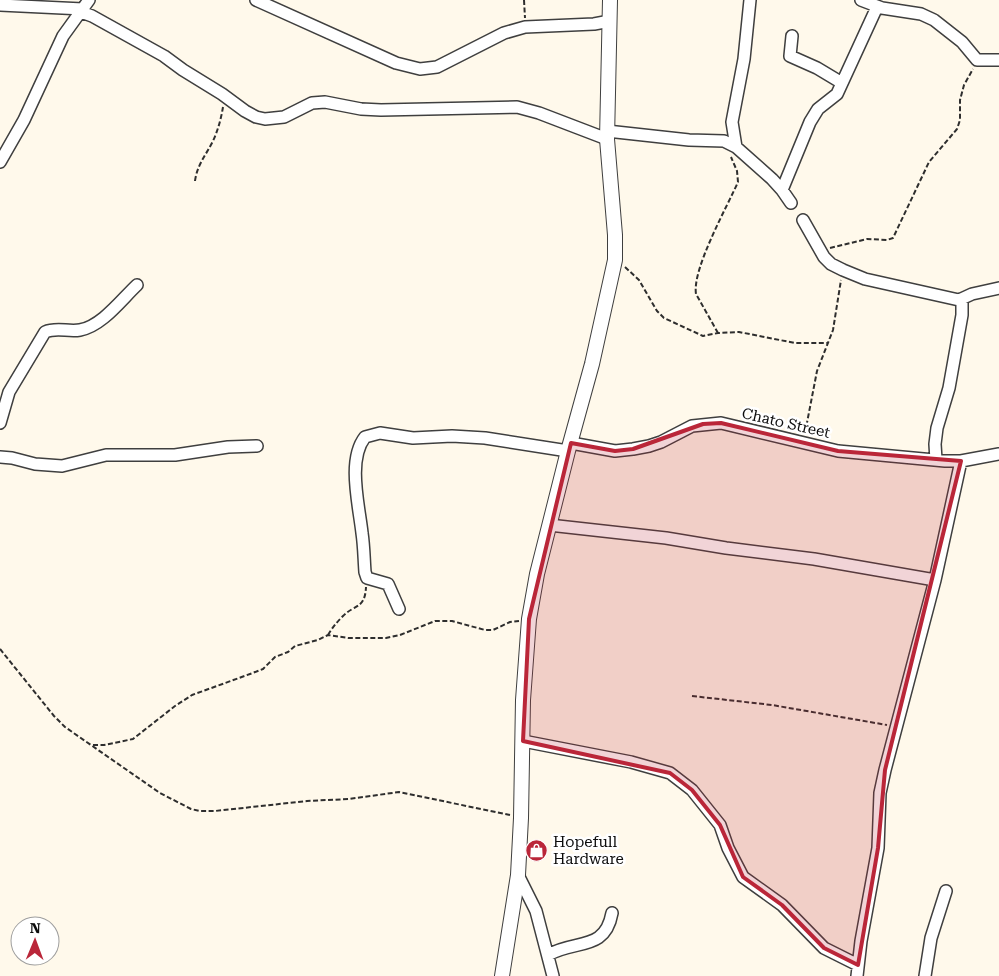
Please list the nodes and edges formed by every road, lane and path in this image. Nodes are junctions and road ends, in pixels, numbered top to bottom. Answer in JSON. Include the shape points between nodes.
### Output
{"nodes":[{"id":1,"x":256,"y":0,"type":"edge"},
{"id":2,"x":524,"y":0,"type":"edge"},
{"id":3,"x":610,"y":0,"type":"edge"},
{"id":4,"x":750,"y":0,"type":"edge"},
{"id":5,"x":861,"y":0,"type":"edge"},
{"id":6,"x":0,"y":5,"type":"edge"},
{"id":7,"x":84,"y":7,"type":"edge"},
{"id":8,"x":877,"y":7,"type":"junction"},
{"id":9,"x":610,"y":21,"type":"junction"},
{"id":10,"x":525,"y":28,"type":"junction"},
{"id":11,"x":792,"y":36,"type":"dead end"},
{"id":12,"x":977,"y":60,"type":"junction"},
{"id":13,"x":999,"y":60,"type":"edge"},
{"id":14,"x":842,"y":83,"type":"junction"},
{"id":15,"x":227,"y":98,"type":"junction"},
{"id":16,"x":608,"y":135,"type":"junction"},
{"id":17,"x":724,"y":141,"type":"junction"},
{"id":18,"x":736,"y":147,"type":"junction"},
{"id":19,"x":0,"y":162,"type":"edge"},
{"id":20,"x":195,"y":181,"type":"dead end"},
{"id":21,"x":782,"y":190,"type":"junction"},
{"id":22,"x":791,"y":203,"type":"dead end"},
{"id":23,"x":803,"y":220,"type":"dead end"},
{"id":24,"x":821,"y":250,"type":"junction"},
{"id":25,"x":615,"y":260,"type":"junction"},
{"id":26,"x":843,"y":270,"type":"junction"},
{"id":27,"x":136,"y":285,"type":"dead end"},
{"id":28,"x":999,"y":288,"type":"edge"},
{"id":29,"x":962,"y":299,"type":"junction"},
{"id":30,"x":718,"y":333,"type":"junction"},
{"id":31,"x":828,"y":343,"type":"junction"},
{"id":32,"x":0,"y":424,"type":"edge"},
{"id":33,"x":803,"y":442,"type":"junction"},
{"id":34,"x":257,"y":446,"type":"dead end"},
{"id":35,"x":569,"y":447,"type":"junction"},
{"id":36,"x":999,"y":454,"type":"edge"},
{"id":37,"x":0,"y":457,"type":"edge"},
{"id":38,"x":936,"y":460,"type":"junction"},
{"id":39,"x":961,"y":460,"type":"junction"},
{"id":40,"x":549,"y":525,"type":"junction"},
{"id":41,"x":367,"y":578,"type":"junction"},
{"id":42,"x":934,"y":580,"type":"junction"},
{"id":43,"x":399,"y":609,"type":"dead end"},
{"id":44,"x":528,"y":619,"type":"junction"},
{"id":45,"x":328,"y":635,"type":"junction"},
{"id":46,"x":0,"y":650,"type":"edge"},
{"id":47,"x":692,"y":696,"type":"dead end"},
{"id":48,"x":897,"y":726,"type":"junction"},
{"id":49,"x":523,"y":742,"type":"junction"},
{"id":50,"x":92,"y":745,"type":"junction"},
{"id":51,"x":521,"y":818,"type":"junction"},
{"id":52,"x":518,"y":875,"type":"junction"},
{"id":53,"x":946,"y":891,"type":"dead end"},
{"id":54,"x":612,"y":913,"type":"dead end"},
{"id":55,"x":548,"y":955,"type":"junction"},
{"id":56,"x":858,"y":970,"type":"edge"},
{"id":57,"x":502,"y":976,"type":"edge"},
{"id":58,"x":553,"y":976,"type":"edge"},
{"id":59,"x":925,"y":976,"type":"edge"}],
"edges":[{"from":1,"to":10,"type":"street","via":[[396,63],[420,69],[437,67],[504,33]]},
{"from":2,"to":10,"type":"path"},
{"from":3,"to":9,"type":"street"},
{"from":4,"to":18,"type":"street","via":[[744,58],[732,122]]},
{"from":5,"to":8,"type":"street"},
{"from":6,"to":7,"type":"street"},
{"from":7,"to":15,"type":"street","via":[[92,16],[141,42]]},
{"from":7,"to":19,"type":"street","via":[[63,36],[24,120]]},
{"from":8,"to":12,"type":"street","via":[[921,14],[934,20],[962,42]]},
{"from":8,"to":14,"type":"street"},
{"from":9,"to":10,"type":"street"},
{"from":9,"to":16,"type":"street"},
{"from":11,"to":14,"type":"street","via":[[790,56]]},
{"from":12,"to":13,"type":"street"},
{"from":12,"to":24,"type":"path","via":[[964,85],[957,129],[929,162],[893,238]]},
{"from":14,"to":21,"type":"street","via":[[834,97],[814,115]]},
{"from":15,"to":16,"type":"street","via":[[244,112],[265,119],[284,117],[312,103],[325,102],[374,110],[517,107]]},
{"from":15,"to":20,"type":"path","via":[[219,127],[199,165]]},
{"from":16,"to":17,"type":"street"},
{"from":16,"to":25,"type":"street"},
{"from":17,"to":18,"type":"street"},
{"from":17,"to":30,"type":"path","via":[[737,170],[738,182],[703,258],[695,287]]},
{"from":18,"to":21,"type":"street"},
{"from":21,"to":22,"type":"street"},
{"from":23,"to":24,"type":"street"},
{"from":24,"to":26,"type":"street","via":[[831,264]]},
{"from":25,"to":30,"type":"path","via":[[639,280],[664,318],[702,336]]},
{"from":25,"to":35,"type":"street","via":[[594,356]]},
{"from":26,"to":29,"type":"street","via":[[865,279]]},
{"from":26,"to":31,"type":"path"},
{"from":27,"to":32,"type":"street","via":[[106,316],[91,326],[45,332],[6,399]]},
{"from":28,"to":29,"type":"street"},
{"from":29,"to":38,"type":"street","via":[[950,382],[937,428]]},
{"from":30,"to":31,"type":"path","via":[[739,332],[795,342]]},
{"from":31,"to":33,"type":"path","via":[[816,372]]},
{"from":33,"to":35,"type":"street","name":"Chato Street","via":[[721,423],[692,426],[662,442],[633,449],[615,451]]},
{"from":33,"to":38,"type":"street","name":"Chato Street","via":[[838,451]]},
{"from":34,"to":37,"type":"street","via":[[175,455],[106,455],[62,466]]},
{"from":35,"to":40,"type":"street"},
{"from":35,"to":41,"type":"street","name":"Chato Street","via":[[452,436],[413,438],[380,432],[365,437],[356,461],[356,480]]},
{"from":36,"to":39,"type":"street","name":"Chato Street"},
{"from":38,"to":39,"type":"street","name":"Chato Street"},
{"from":39,"to":42,"type":"street"},
{"from":40,"to":42,"type":"street","via":[[666,538]]},
{"from":40,"to":44,"type":"street"},
{"from":41,"to":43,"type":"street","via":[[388,584]]},
{"from":41,"to":45,"type":"path","via":[[366,593],[360,606],[344,615]]},
{"from":42,"to":48,"type":"street"},
{"from":44,"to":45,"type":"path","via":[[510,622],[493,630],[452,621],[435,621],[386,638]]},
{"from":44,"to":49,"type":"street"},
{"from":45,"to":50,"type":"path","via":[[295,646],[250,674],[192,695],[133,739]]},
{"from":46,"to":50,"type":"path","via":[[54,716]]},
{"from":47,"to":48,"type":"path","via":[[772,705]]},
{"from":48,"to":56,"type":"street","via":[[880,793],[878,848]]},
{"from":49,"to":51,"type":"street"},
{"from":49,"to":56,"type":"street","via":[[631,762],[670,773],[692,790],[720,825],[743,877],[782,905],[824,948]]},
{"from":50,"to":51,"type":"path","via":[[160,793],[200,811],[399,792]]},
{"from":51,"to":52,"type":"street"},
{"from":52,"to":55,"type":"street","via":[[536,911]]},
{"from":52,"to":57,"type":"street"},
{"from":53,"to":59,"type":"street"},
{"from":54,"to":55,"type":"street","via":[[603,936]]},
{"from":55,"to":58,"type":"street"}]}
